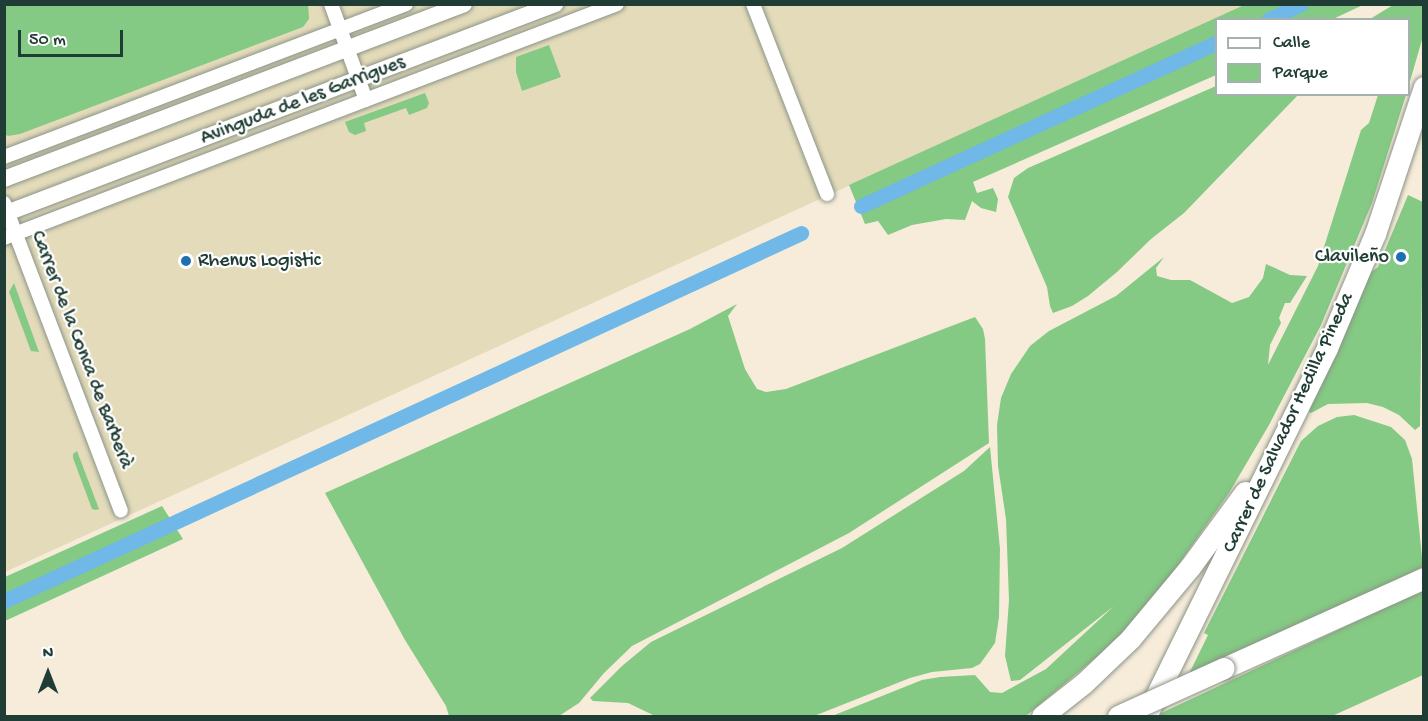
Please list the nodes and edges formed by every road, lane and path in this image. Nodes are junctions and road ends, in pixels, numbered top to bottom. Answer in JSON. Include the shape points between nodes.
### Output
{"nodes":[{"id":1,"x":330,"y":4,"type":"edge"},
{"id":2,"x":406,"y":4,"type":"edge"},
{"id":3,"x":464,"y":4,"type":"edge"},
{"id":4,"x":555,"y":4,"type":"edge"},
{"id":5,"x":617,"y":4,"type":"edge"},
{"id":6,"x":753,"y":4,"type":"edge"},
{"id":7,"x":340,"y":30,"type":"junction"},
{"id":8,"x":347,"y":49,"type":"junction"},
{"id":9,"x":358,"y":79,"type":"junction"},
{"id":10,"x":1424,"y":87,"type":"edge"},
{"id":11,"x":366,"y":100,"type":"junction"},
{"id":12,"x":4,"y":157,"type":"edge"},
{"id":13,"x":4,"y":179,"type":"edge"},
{"id":14,"x":827,"y":194,"type":"dead end"},
{"id":15,"x":6,"y":210,"type":"edge"},
{"id":16,"x":10,"y":235,"type":"edge"},
{"id":17,"x":1294,"y":416,"type":"junction"},
{"id":18,"x":122,"y":511,"type":"dead end"},
{"id":19,"x":1424,"y":578,"type":"edge"},
{"id":20,"x":1042,"y":717,"type":"edge"},
{"id":21,"x":1118,"y":717,"type":"edge"},
{"id":22,"x":1146,"y":717,"type":"edge"}],
"edges":[{"from":1,"to":7,"type":"street"},
{"from":2,"to":7,"type":"street"},
{"from":3,"to":8,"type":"street","name":"Avinguda de les Garrigues"},
{"from":4,"to":9,"type":"street","name":"Avinguda de les Garrigues"},
{"from":5,"to":11,"type":"street","name":"Avinguda de les Garrigues"},
{"from":6,"to":14,"type":"street"},
{"from":7,"to":8,"type":"street"},
{"from":7,"to":12,"type":"street"},
{"from":8,"to":9,"type":"street"},
{"from":8,"to":13,"type":"street","name":"Avinguda de les Garrigues"},
{"from":9,"to":11,"type":"street"},
{"from":9,"to":15,"type":"street","name":"Avinguda de les Garrigues"},
{"from":10,"to":17,"type":"main road","name":"Carrer de Salvador Hedilla Pineda","via":[[1375,234]]},
{"from":11,"to":16,"type":"street","name":"Avinguda de les Garrigues"},
{"from":15,"to":16,"type":"street","name":"Carrer de la Conca de Barberà"},
{"from":16,"to":18,"type":"street","name":"Carrer de la Conca de Barberà"},
{"from":17,"to":20,"type":"main road","via":[[1234,510],[1130,639]]},
{"from":17,"to":22,"type":"main road","name":"Carrer de Salvador Hedilla Pineda"},
{"from":19,"to":21,"type":"main road","bridge":true}]}
